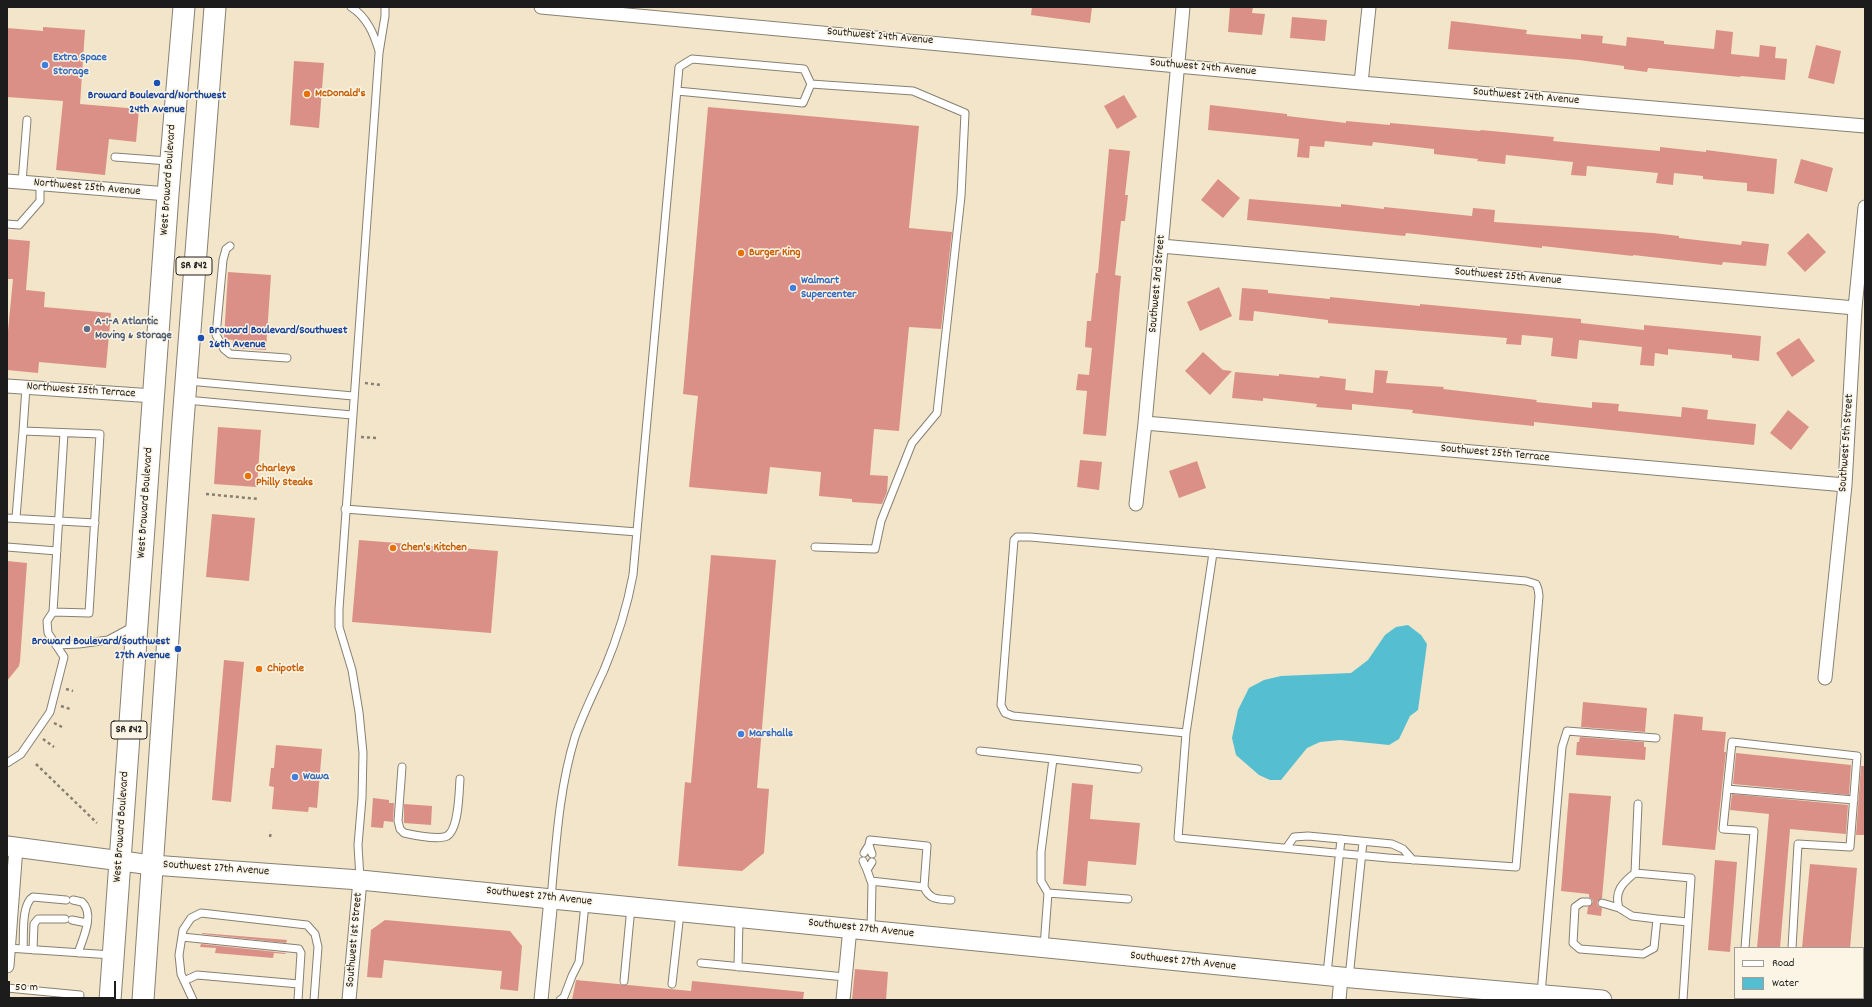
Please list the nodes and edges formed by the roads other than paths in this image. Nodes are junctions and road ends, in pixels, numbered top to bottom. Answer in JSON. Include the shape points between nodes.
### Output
{"nodes":[{"id":1,"x":184,"y":7,"type":"edge"},
{"id":2,"x":215,"y":7,"type":"edge"},
{"id":3,"x":351,"y":7,"type":"edge"},
{"id":4,"x":385,"y":7,"type":"edge"},
{"id":5,"x":541,"y":7,"type":"edge"},
{"id":6,"x":1183,"y":7,"type":"edge"},
{"id":7,"x":1368,"y":7,"type":"edge"},
{"id":8,"x":379,"y":53,"type":"junction"},
{"id":9,"x":1177,"y":65,"type":"junction"},
{"id":10,"x":1361,"y":83,"type":"junction"},
{"id":11,"x":811,"y":84,"type":"junction"},
{"id":12,"x":677,"y":90,"type":"junction"},
{"id":13,"x":27,"y":120,"type":"dead end"},
{"id":14,"x":1865,"y":126,"type":"edge"},
{"id":15,"x":114,"y":157,"type":"dead end"},
{"id":16,"x":171,"y":161,"type":"junction"},
{"id":17,"x":7,"y":181,"type":"edge"},
{"id":18,"x":22,"y":182,"type":"junction"},
{"id":19,"x":40,"y":184,"type":"junction"},
{"id":20,"x":168,"y":194,"type":"junction"},
{"id":21,"x":1865,"y":207,"type":"edge"},
{"id":22,"x":7,"y":224,"type":"edge"},
{"id":23,"x":230,"y":246,"type":"dead end"},
{"id":24,"x":1161,"y":246,"type":"junction"},
{"id":25,"x":1855,"y":308,"type":"junction"},
{"id":26,"x":158,"y":350,"type":"junction"},
{"id":27,"x":287,"y":358,"type":"dead end"},
{"id":28,"x":7,"y":386,"type":"edge"},
{"id":29,"x":26,"y":387,"type":"junction"},
{"id":30,"x":185,"y":390,"type":"junction"},
{"id":31,"x":154,"y":396,"type":"junction"},
{"id":32,"x":353,"y":396,"type":"junction"},
{"id":33,"x":352,"y":415,"type":"junction"},
{"id":34,"x":1145,"y":423,"type":"junction"},
{"id":35,"x":23,"y":431,"type":"junction"},
{"id":36,"x":64,"y":432,"type":"junction"},
{"id":37,"x":1845,"y":485,"type":"junction"},
{"id":38,"x":1136,"y":504,"type":"dead end"},
{"id":39,"x":345,"y":509,"type":"junction"},
{"id":40,"x":7,"y":518,"type":"edge"},
{"id":41,"x":16,"y":518,"type":"junction"},
{"id":42,"x":59,"y":522,"type":"junction"},
{"id":43,"x":95,"y":523,"type":"junction"},
{"id":44,"x":637,"y":532,"type":"junction"},
{"id":45,"x":7,"y":547,"type":"edge"},
{"id":46,"x":815,"y":547,"type":"dead end"},
{"id":47,"x":57,"y":551,"type":"junction"},
{"id":48,"x":1213,"y":553,"type":"junction"},
{"id":49,"x":53,"y":612,"type":"junction"},
{"id":50,"x":137,"y":624,"type":"junction"},
{"id":51,"x":56,"y":645,"type":"junction"},
{"id":52,"x":1825,"y":678,"type":"dead end"},
{"id":53,"x":1186,"y":733,"type":"junction"},
{"id":54,"x":1656,"y":738,"type":"dead end"},
{"id":55,"x":980,"y":751,"type":"dead end"},
{"id":56,"x":1053,"y":759,"type":"junction"},
{"id":57,"x":7,"y":763,"type":"edge"},
{"id":58,"x":402,"y":767,"type":"dead end"},
{"id":59,"x":1138,"y":769,"type":"dead end"},
{"id":60,"x":460,"y":779,"type":"dead end"},
{"id":61,"x":1727,"y":789,"type":"junction"},
{"id":62,"x":1854,"y":800,"type":"junction"},
{"id":63,"x":1638,"y":804,"type":"dead end"},
{"id":64,"x":1341,"y":839,"type":"junction"},
{"id":65,"x":1363,"y":842,"type":"junction"},
{"id":66,"x":869,"y":845,"type":"junction"},
{"id":67,"x":11,"y":847,"type":"edge"},
{"id":68,"x":1287,"y":847,"type":"junction"},
{"id":69,"x":1340,"y":852,"type":"junction"},
{"id":70,"x":1362,"y":854,"type":"junction"},
{"id":71,"x":120,"y":860,"type":"junction"},
{"id":72,"x":1413,"y":860,"type":"junction"},
{"id":73,"x":152,"y":865,"type":"junction"},
{"id":74,"x":867,"y":870,"type":"junction"},
{"id":75,"x":1635,"y":873,"type":"junction"},
{"id":76,"x":360,"y":880,"type":"junction"},
{"id":77,"x":871,"y":881,"type":"junction"},
{"id":78,"x":924,"y":887,"type":"junction"},
{"id":79,"x":1048,"y":893,"type":"junction"},
{"id":80,"x":551,"y":899,"type":"junction"},
{"id":81,"x":1128,"y":899,"type":"dead end"},
{"id":82,"x":951,"y":900,"type":"dead end"},
{"id":83,"x":585,"y":902,"type":"junction"},
{"id":84,"x":1588,"y":902,"type":"dead end"},
{"id":85,"x":1602,"y":903,"type":"dead end"},
{"id":86,"x":631,"y":907,"type":"junction"},
{"id":87,"x":1619,"y":908,"type":"junction"},
{"id":88,"x":680,"y":912,"type":"junction"},
{"id":89,"x":739,"y":917,"type":"junction"},
{"id":90,"x":1656,"y":919,"type":"junction"},
{"id":91,"x":1688,"y":922,"type":"junction"},
{"id":92,"x":87,"y":923,"type":"junction"},
{"id":93,"x":850,"y":928,"type":"junction"},
{"id":94,"x":871,"y":930,"type":"junction"},
{"id":95,"x":182,"y":938,"type":"junction"},
{"id":96,"x":1745,"y":947,"type":"edge"},
{"id":97,"x":1792,"y":947,"type":"edge"},
{"id":98,"x":8,"y":948,"type":"junction"},
{"id":99,"x":1044,"y":948,"type":"junction"},
{"id":100,"x":23,"y":949,"type":"junction"},
{"id":101,"x":33,"y":950,"type":"junction"},
{"id":102,"x":78,"y":953,"type":"junction"},
{"id":103,"x":113,"y":955,"type":"junction"},
{"id":104,"x":702,"y":963,"type":"dead end"},
{"id":105,"x":7,"y":966,"type":"edge"},
{"id":106,"x":738,"y":967,"type":"junction"},
{"id":107,"x":845,"y":977,"type":"junction"},
{"id":108,"x":1339,"y":977,"type":"junction"},
{"id":109,"x":184,"y":981,"type":"junction"},
{"id":110,"x":624,"y":981,"type":"dead end"},
{"id":111,"x":299,"y":984,"type":"junction"},
{"id":112,"x":672,"y":984,"type":"dead end"},
{"id":113,"x":7,"y":988,"type":"edge"},
{"id":114,"x":80,"y":995,"type":"dead end"},
{"id":115,"x":1537,"y":996,"type":"edge"},
{"id":116,"x":110,"y":1000,"type":"edge"},
{"id":117,"x":143,"y":1000,"type":"edge"},
{"id":118,"x":193,"y":1000,"type":"edge"},
{"id":119,"x":298,"y":1000,"type":"edge"},
{"id":120,"x":314,"y":1000,"type":"edge"},
{"id":121,"x":349,"y":1000,"type":"edge"},
{"id":122,"x":541,"y":1000,"type":"edge"},
{"id":123,"x":560,"y":1000,"type":"edge"},
{"id":124,"x":842,"y":1000,"type":"edge"},
{"id":125,"x":1339,"y":1000,"type":"edge"},
{"id":126,"x":1602,"y":1000,"type":"edge"},
{"id":127,"x":1683,"y":1000,"type":"edge"}],
"edges":[{"from":1,"to":16,"type":"main road","name":"West Broward Boulevard","number":"SR 842"},
{"from":2,"to":30,"type":"main road","number":"SR 842"},
{"from":3,"to":8,"type":"lane","via":[[369,26]]},
{"from":4,"to":8,"type":"lane"},
{"from":5,"to":9,"type":"street","name":"Southwest 24th Avenue"},
{"from":6,"to":9,"type":"street","name":"Southwest 3rd Street"},
{"from":7,"to":10,"type":"street"},
{"from":8,"to":32,"type":"lane"},
{"from":9,"to":10,"type":"street","name":"Southwest 24th Avenue"},
{"from":9,"to":24,"type":"street","name":"Southwest 3rd Street"},
{"from":10,"to":14,"type":"street","name":"Southwest 24th Avenue"},
{"from":11,"to":12,"type":"lane","via":[[803,103]]},
{"from":11,"to":12,"type":"lane","via":[[804,69],[692,59],[679,66]]},
{"from":11,"to":46,"type":"lane","via":[[913,91],[965,113],[961,196],[937,413],[912,443],[881,521],[875,549]]},
{"from":12,"to":44,"type":"lane"},
{"from":13,"to":18,"type":"lane"},
{"from":15,"to":16,"type":"lane"},
{"from":16,"to":20,"type":"main road","name":"West Broward Boulevard","number":"SR 842"},
{"from":17,"to":18,"type":"street","name":"Northwest 25th Avenue"},
{"from":18,"to":19,"type":"street","name":"Northwest 25th Avenue"},
{"from":19,"to":20,"type":"street","name":"Northwest 25th Avenue"},
{"from":19,"to":22,"type":"lane","via":[[40,201],[19,225]]},
{"from":20,"to":26,"type":"main road","name":"West Broward Boulevard","number":"SR 842"},
{"from":21,"to":25,"type":"street","name":"Southwest 5th Street"},
{"from":23,"to":27,"type":"lane","via":[[226,249],[223,260],[216,335],[219,342],[230,354]]},
{"from":24,"to":25,"type":"street","name":"Southwest 25th Avenue"},
{"from":24,"to":34,"type":"street","name":"Southwest 3rd Street"},
{"from":25,"to":37,"type":"street","name":"Southwest 5th Street"},
{"from":26,"to":30,"type":"main road","via":[[176,391]]},
{"from":26,"to":31,"type":"main road","name":"West Broward Boulevard","number":"SR 842"},
{"from":28,"to":29,"type":"street","name":"Northwest 25th Terrace"},
{"from":29,"to":31,"type":"street","name":"Northwest 25th Terrace"},
{"from":29,"to":35,"type":"lane"},
{"from":30,"to":32,"type":"lane"},
{"from":30,"to":33,"type":"lane"},
{"from":30,"to":73,"type":"main road","number":"SR 842"},
{"from":31,"to":50,"type":"main road","name":"West Broward Boulevard","number":"SR 842"},
{"from":32,"to":33,"type":"lane"},
{"from":33,"to":39,"type":"lane"},
{"from":34,"to":37,"type":"street","name":"Southwest 25th Terrace"},
{"from":34,"to":38,"type":"street","name":"Southwest 3rd Street"},
{"from":35,"to":36,"type":"lane"},
{"from":35,"to":41,"type":"lane"},
{"from":36,"to":42,"type":"lane"},
{"from":36,"to":43,"type":"lane","via":[[100,434]]},
{"from":37,"to":52,"type":"street","name":"Southwest 5th Street"},
{"from":39,"to":44,"type":"lane"},
{"from":39,"to":76,"type":"lane","via":[[339,627],[352,670],[363,753],[358,844]]},
{"from":40,"to":41,"type":"lane"},
{"from":41,"to":42,"type":"lane"},
{"from":42,"to":43,"type":"lane"},
{"from":42,"to":47,"type":"lane"},
{"from":43,"to":49,"type":"lane","via":[[89,613]]},
{"from":44,"to":80,"type":"lane","via":[[627,604],[567,765]]},
{"from":45,"to":47,"type":"lane"},
{"from":47,"to":49,"type":"lane"},
{"from":48,"to":53,"type":"lane"},
{"from":48,"to":53,"type":"lane","via":[[1022,536],[1014,540],[1001,705],[1005,713],[1013,716]]},
{"from":48,"to":72,"type":"lane","via":[[1526,581],[1536,584],[1539,596],[1516,867]]},
{"from":49,"to":51,"type":"lane","via":[[47,621],[48,633]]},
{"from":50,"to":51,"type":"lane","via":[[108,640]]},
{"from":50,"to":71,"type":"main road","name":"West Broward Boulevard","number":"SR 842"},
{"from":51,"to":57,"type":"lane","via":[[64,657],[50,712],[22,754]]},
{"from":53,"to":68,"type":"lane","via":[[1178,838]]},
{"from":54,"to":115,"type":"lane","via":[[1567,731],[1562,747]]},
{"from":55,"to":56,"type":"lane"},
{"from":56,"to":59,"type":"lane"},
{"from":56,"to":79,"type":"lane","via":[[1041,852],[1041,881]]},
{"from":58,"to":60,"type":"lane","via":[[398,821],[404,833],[447,836],[456,824]]},
{"from":61,"to":62,"type":"lane"},
{"from":61,"to":62,"type":"lane","via":[[1732,742],[1857,756]]},
{"from":61,"to":96,"type":"lane","via":[[1723,829],[1754,831]]},
{"from":62,"to":97,"type":"lane","via":[[1850,847],[1798,844]]},
{"from":63,"to":75,"type":"lane"},
{"from":64,"to":65,"type":"lane"},
{"from":64,"to":68,"type":"lane","via":[[1295,837]]},
{"from":64,"to":69,"type":"lane"},
{"from":65,"to":70,"type":"lane"},
{"from":65,"to":72,"type":"lane","via":[[1392,844],[1403,849]]},
{"from":66,"to":74,"type":"lane","via":[[864,857]]},
{"from":66,"to":74,"type":"lane","via":[[872,858]]},
{"from":66,"to":78,"type":"lane","via":[[870,840],[927,846]]},
{"from":67,"to":71,"type":"street","name":"Southwest 27th Avenue"},
{"from":67,"to":98,"type":"street"},
{"from":68,"to":69,"type":"lane"},
{"from":69,"to":70,"type":"lane"},
{"from":69,"to":108,"type":"lane"},
{"from":70,"to":72,"type":"lane"},
{"from":70,"to":108,"type":"lane"},
{"from":71,"to":73,"type":"street","name":"Southwest 27th Avenue"},
{"from":71,"to":103,"type":"main road","name":"West Broward Boulevard","number":"SR 842"},
{"from":73,"to":76,"type":"street","name":"Southwest 27th Avenue"},
{"from":73,"to":117,"type":"main road","number":"SR 842"},
{"from":74,"to":77,"type":"lane"},
{"from":75,"to":87,"type":"lane","via":[[1623,882],[1618,891]]},
{"from":75,"to":91,"type":"lane","via":[[1691,878]]},
{"from":76,"to":80,"type":"street","name":"Southwest 27th Avenue"},
{"from":76,"to":121,"type":"street","name":"Southwest 1st Street"},
{"from":77,"to":78,"type":"lane"},
{"from":77,"to":94,"type":"lane"},
{"from":78,"to":82,"type":"lane","via":[[927,895]]},
{"from":79,"to":81,"type":"lane"},
{"from":79,"to":99,"type":"lane"},
{"from":80,"to":83,"type":"street","name":"Southwest 27th Avenue"},
{"from":80,"to":122,"type":"street"},
{"from":83,"to":86,"type":"street","name":"Southwest 27th Avenue"},
{"from":83,"to":123,"type":"lane","via":[[579,962],[564,997]]},
{"from":84,"to":90,"type":"lane","via":[[1582,902],[1575,907],[1573,943],[1580,949],[1643,954],[1654,948]]},
{"from":85,"to":87,"type":"lane"},
{"from":86,"to":88,"type":"street","name":"Southwest 27th Avenue"},
{"from":86,"to":110,"type":"lane"},
{"from":87,"to":90,"type":"lane","via":[[1632,916]]},
{"from":88,"to":89,"type":"street","name":"Southwest 27th Avenue"},
{"from":88,"to":112,"type":"lane"},
{"from":89,"to":93,"type":"street","name":"Southwest 27th Avenue"},
{"from":89,"to":106,"type":"lane"},
{"from":90,"to":91,"type":"lane"},
{"from":91,"to":127,"type":"lane"},
{"from":92,"to":100,"type":"lane","via":[[88,911],[82,902],[33,897],[26,905]]},
{"from":92,"to":101,"type":"lane","via":[[68,919],[38,919],[34,924]]},
{"from":92,"to":102,"type":"lane"},
{"from":93,"to":94,"type":"street","name":"Southwest 27th Avenue"},
{"from":93,"to":107,"type":"street"},
{"from":94,"to":99,"type":"street","name":"Southwest 27th Avenue"},
{"from":95,"to":109,"type":"lane","via":[[180,955]]},
{"from":95,"to":111,"type":"lane","via":[[299,949]]},
{"from":95,"to":120,"type":"lane","via":[[183,930],[191,918],[200,913],[307,925],[315,934],[318,946]]},
{"from":98,"to":100,"type":"lane"},
{"from":98,"to":105,"type":"street"},
{"from":99,"to":108,"type":"street","name":"Southwest 27th Avenue"},
{"from":100,"to":101,"type":"lane"},
{"from":101,"to":102,"type":"lane"},
{"from":102,"to":103,"type":"lane"},
{"from":103,"to":116,"type":"main road","name":"West Broward Boulevard","number":"SR 842"},
{"from":104,"to":106,"type":"lane"},
{"from":106,"to":107,"type":"lane"},
{"from":107,"to":124,"type":"street"},
{"from":108,"to":115,"type":"street","name":"Southwest 27th Avenue"},
{"from":108,"to":125,"type":"street"},
{"from":109,"to":111,"type":"lane","via":[[197,975]]},
{"from":109,"to":118,"type":"lane"},
{"from":111,"to":119,"type":"lane"},
{"from":113,"to":114,"type":"lane"},
{"from":115,"to":126,"type":"street","name":"Southwest 27th Avenue"}]}
